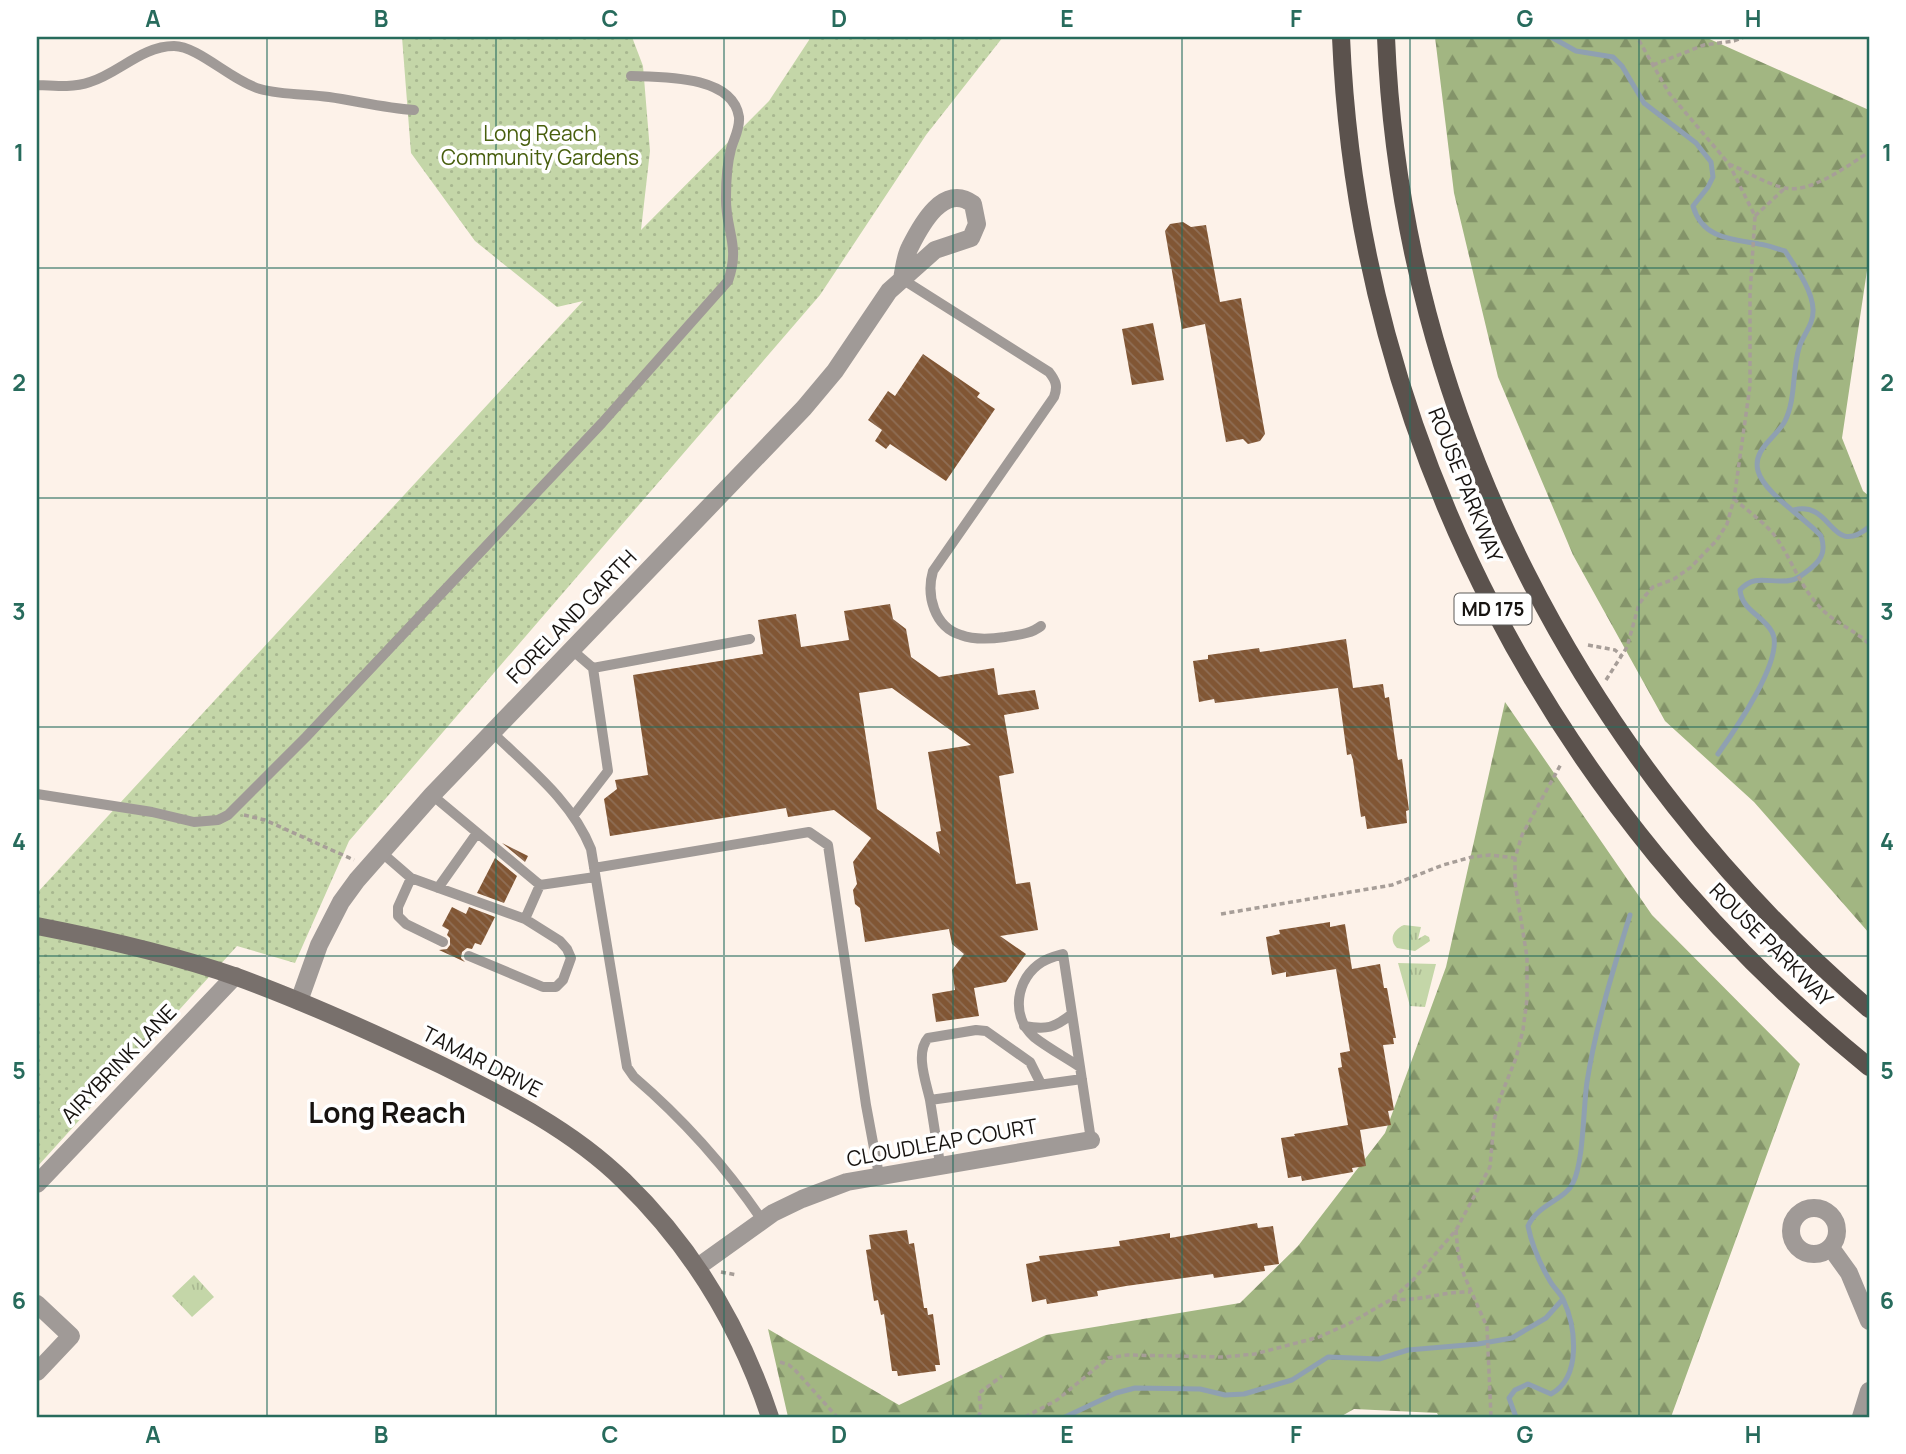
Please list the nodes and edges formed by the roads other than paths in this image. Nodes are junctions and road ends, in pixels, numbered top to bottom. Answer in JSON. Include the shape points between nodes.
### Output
{"nodes":[{"id":1,"x":1342,"y":37,"type":"edge"},
{"id":2,"x":1386,"y":37,"type":"edge"},
{"id":3,"x":631,"y":76,"type":"dead end"},
{"id":4,"x":37,"y":85,"type":"edge"},
{"id":5,"x":414,"y":110,"type":"dead end"},
{"id":6,"x":902,"y":279,"type":"junction"},
{"id":7,"x":1041,"y":626,"type":"dead end"},
{"id":8,"x":750,"y":639,"type":"dead end"},
{"id":9,"x":572,"y":650,"type":"junction"},
{"id":10,"x":593,"y":668,"type":"junction"},
{"id":11,"x":493,"y":733,"type":"junction"},
{"id":12,"x":37,"y":794,"type":"edge"},
{"id":13,"x":432,"y":795,"type":"junction"},
{"id":14,"x":574,"y":815,"type":"junction"},
{"id":15,"x":477,"y":833,"type":"junction"},
{"id":16,"x":382,"y":852,"type":"junction"},
{"id":17,"x":594,"y":873,"type":"junction"},
{"id":18,"x":411,"y":878,"type":"junction"},
{"id":19,"x":540,"y":885,"type":"junction"},
{"id":20,"x":438,"y":888,"type":"junction"},
{"id":21,"x":525,"y":919,"type":"junction"},
{"id":22,"x":37,"y":926,"type":"edge"},
{"id":23,"x":443,"y":942,"type":"dead end"},
{"id":24,"x":469,"y":956,"type":"dead end"},
{"id":25,"x":235,"y":976,"type":"junction"},
{"id":26,"x":299,"y":1002,"type":"junction"},
{"id":27,"x":1869,"y":1009,"type":"edge"},
{"id":28,"x":1072,"y":1014,"type":"junction"},
{"id":29,"x":1024,"y":1026,"type":"junction"},
{"id":30,"x":1080,"y":1067,"type":"junction"},
{"id":31,"x":1869,"y":1068,"type":"edge"},
{"id":32,"x":1082,"y":1079,"type":"junction"},
{"id":33,"x":1041,"y":1084,"type":"junction"},
{"id":34,"x":930,"y":1100,"type":"junction"},
{"id":35,"x":1091,"y":1140,"type":"joint"},
{"id":36,"x":940,"y":1164,"type":"junction"},
{"id":37,"x":879,"y":1175,"type":"junction"},
{"id":38,"x":37,"y":1184,"type":"edge"},
{"id":39,"x":762,"y":1220,"type":"junction"},
{"id":40,"x":1831,"y":1248,"type":"dead end"},
{"id":41,"x":699,"y":1266,"type":"junction"},
{"id":42,"x":37,"y":1304,"type":"edge"},
{"id":43,"x":1869,"y":1321,"type":"edge"},
{"id":44,"x":37,"y":1371,"type":"edge"},
{"id":45,"x":1869,"y":1391,"type":"edge"},
{"id":46,"x":770,"y":1417,"type":"edge"},
{"id":47,"x":1861,"y":1417,"type":"edge"}],
"edges":[{"from":1,"to":31,"type":"main road","name":"ROUSE PARKWAY","number":"MD 175","via":[[1350,153],[1393,359],[1436,484],[1499,622],[1539,692],[1645,844],[1753,964]]},
{"from":2,"to":27,"type":"main road","name":"ROUSE PARKWAY","number":"MD 175","via":[[1404,204],[1437,347],[1475,455],[1541,603],[1580,672],[1679,815],[1777,924]]},
{"from":3,"to":12,"type":"lane","via":[[699,81],[729,99],[736,110],[738,132],[731,147],[725,206],[735,253],[728,281],[602,423],[232,813],[218,820],[194,822]]},
{"from":4,"to":5,"type":"lane","via":[[93,81],[152,50],[176,46],[258,89]]},
{"from":6,"to":6,"type":"street","name":"FORELAND GARTH","via":[[935,250],[971,238],[977,224],[973,204],[948,198],[933,210],[909,248]]},
{"from":6,"to":7,"type":"lane","via":[[1056,380],[1054,397],[933,572],[929,585],[936,615],[959,635],[1020,635]]},
{"from":6,"to":9,"type":"street","name":"FORELAND GARTH","via":[[804,408]]},
{"from":8,"to":10,"type":"lane"},
{"from":9,"to":10,"type":"lane"},
{"from":9,"to":11,"type":"street","name":"FORELAND GARTH"},
{"from":10,"to":14,"type":"lane","via":[[608,771]]},
{"from":11,"to":13,"type":"street","name":"FORELAND GARTH"},
{"from":11,"to":14,"type":"lane"},
{"from":13,"to":15,"type":"lane"},
{"from":13,"to":16,"type":"street","name":"FORELAND GARTH"},
{"from":14,"to":17,"type":"lane","via":[[592,849]]},
{"from":15,"to":19,"type":"lane"},
{"from":15,"to":20,"type":"lane"},
{"from":16,"to":18,"type":"lane"},
{"from":16,"to":26,"type":"street","name":"FORELAND GARTH","via":[[329,923]]},
{"from":17,"to":19,"type":"lane"},
{"from":17,"to":37,"type":"lane","via":[[809,832],[828,845]]},
{"from":17,"to":39,"type":"lane","via":[[627,1067],[692,1130]]},
{"from":18,"to":20,"type":"lane"},
{"from":18,"to":23,"type":"lane","via":[[398,916]]},
{"from":19,"to":21,"type":"lane"},
{"from":20,"to":21,"type":"lane"},
{"from":21,"to":24,"type":"lane","via":[[567,949],[571,958],[556,987],[550,989]]},
{"from":22,"to":25,"type":"street","name":"TAMAR DRIVE","via":[[128,945]]},
{"from":25,"to":26,"type":"street","name":"TAMAR DRIVE"},
{"from":25,"to":38,"type":"street","name":"AIRYBRINK LANE"},
{"from":26,"to":41,"type":"street","name":"TAMAR DRIVE","via":[[506,1097],[556,1127],[623,1180]]},
{"from":28,"to":29,"type":"lane","via":[[1051,1027]]},
{"from":28,"to":29,"type":"lane","via":[[1063,954],[1040,963],[1021,986],[1018,998]]},
{"from":28,"to":30,"type":"lane"},
{"from":29,"to":30,"type":"lane"},
{"from":30,"to":32,"type":"lane"},
{"from":32,"to":33,"type":"lane"},
{"from":32,"to":35,"type":"lane"},
{"from":33,"to":34,"type":"lane"},
{"from":33,"to":34,"type":"lane","via":[[1030,1062],[986,1031],[976,1030],[924,1042]]},
{"from":34,"to":36,"type":"lane"},
{"from":35,"to":36,"type":"street","name":"CLOUDLEAP COURT"},
{"from":36,"to":37,"type":"street","name":"CLOUDLEAP COURT"},
{"from":37,"to":39,"type":"street","name":"CLOUDLEAP COURT","via":[[802,1199]]},
{"from":39,"to":41,"type":"street","name":"CLOUDLEAP COURT"},
{"from":40,"to":43,"type":"street","via":[[1849,1273]]},
{"from":41,"to":46,"type":"street","name":"TAMAR DRIVE","via":[[746,1354]]},
{"from":42,"to":44,"type":"street","via":[[71,1336]]},
{"from":45,"to":47,"type":"street"}]}
